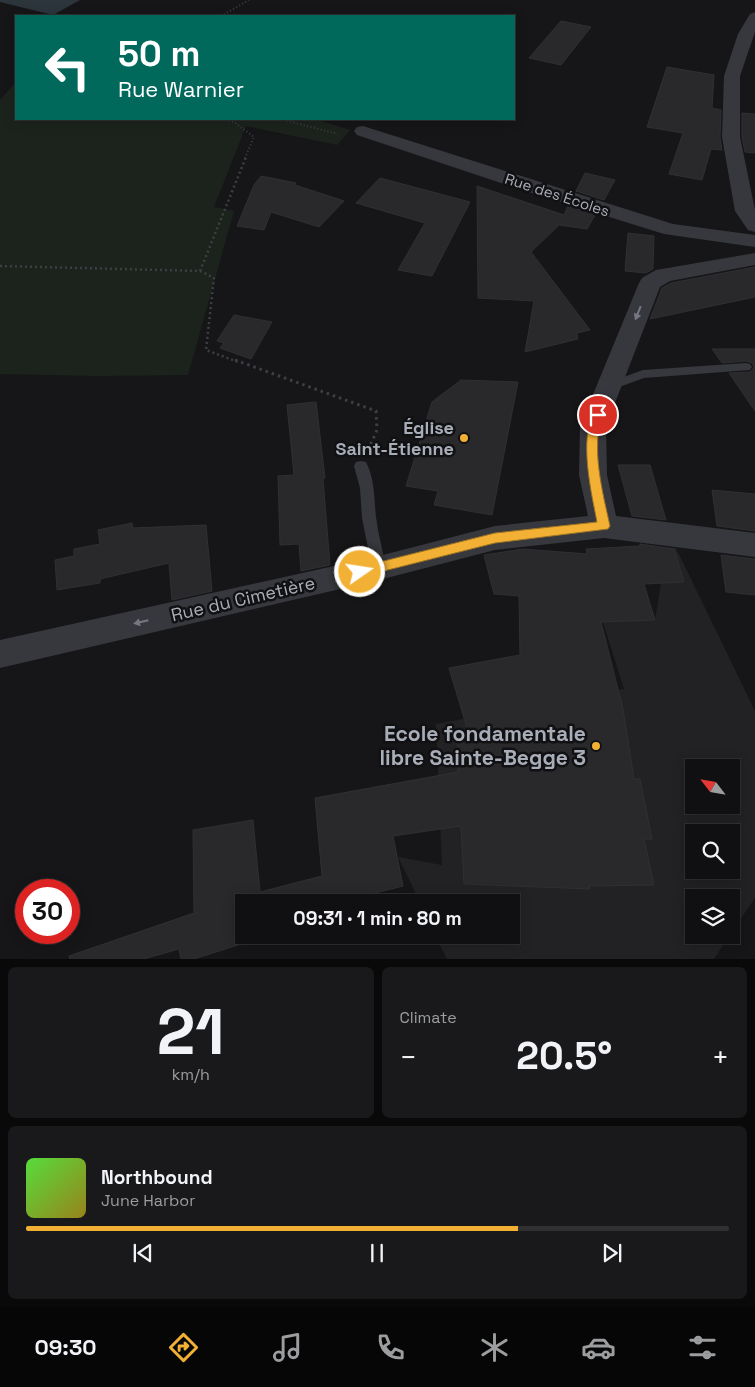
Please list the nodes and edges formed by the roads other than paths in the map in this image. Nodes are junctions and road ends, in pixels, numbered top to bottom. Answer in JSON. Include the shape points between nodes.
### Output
{"nodes":[{"id":1,"x":755,"y":17,"type":"edge"},
{"id":2,"x":363,"y":131,"type":"dead end"},
{"id":3,"x":755,"y":226,"type":"edge"},
{"id":4,"x":755,"y":241,"type":"edge"},
{"id":5,"x":755,"y":259,"type":"edge"},
{"id":6,"x":746,"y":367,"type":"dead end"},
{"id":7,"x":608,"y":387,"type":"junction"},
{"id":8,"x":362,"y":466,"type":"road end"},
{"id":9,"x":604,"y":526,"type":"junction"},
{"id":10,"x":755,"y":545,"type":"edge"},
{"id":11,"x":369,"y":570,"type":"junction"},
{"id":12,"x":0,"y":654,"type":"edge"}],
"edges":[{"from":1,"to":3,"type":"street","via":[[746,34],[730,137],[745,211]]},
{"from":2,"to":4,"type":"street","name":"Rue des Écoles","via":[[671,230]]},
{"from":5,"to":7,"type":"street","one_way":true,"via":[[664,275],[650,283]]},
{"from":6,"to":7,"type":"lane","via":[[643,374]]},
{"from":7,"to":9,"type":"street","via":[[593,426],[593,475]]},
{"from":8,"to":11,"type":"lane","via":[[367,488]]},
{"from":9,"to":10,"type":"street","name":"Rue du Cimetière"},
{"from":9,"to":11,"type":"street","name":"Rue du Cimetière","via":[[495,538]]},
{"from":11,"to":12,"type":"street","name":"Rue du Cimetière","one_way":true}]}
